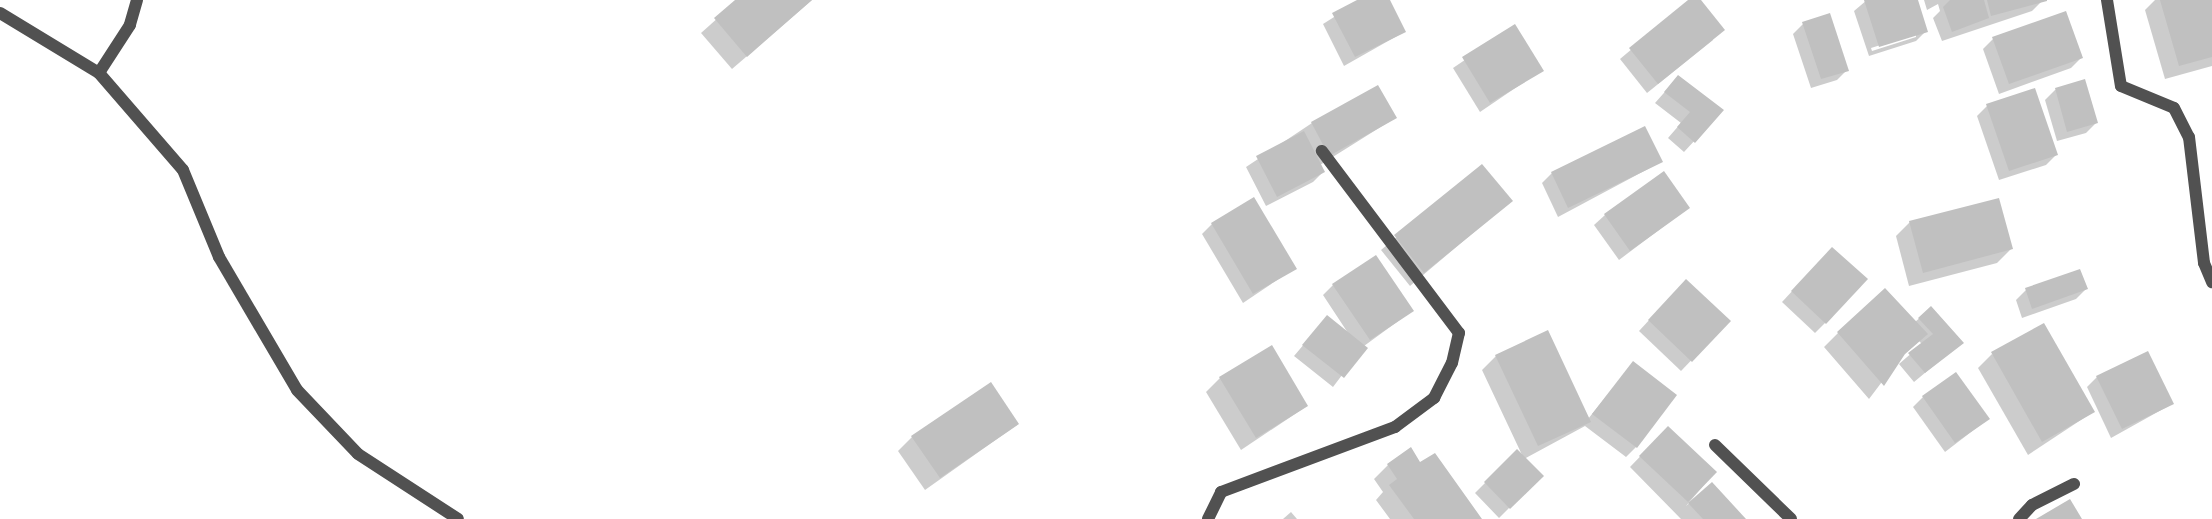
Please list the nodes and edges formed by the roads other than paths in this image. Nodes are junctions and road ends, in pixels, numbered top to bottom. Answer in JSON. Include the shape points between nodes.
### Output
{"nodes":[{"id":1,"x":137,"y":0,"type":"edge"},
{"id":2,"x":2108,"y":0,"type":"edge"},
{"id":3,"x":0,"y":13,"type":"edge"},
{"id":4,"x":99,"y":73,"type":"junction"},
{"id":5,"x":1322,"y":151,"type":"dead end"},
{"id":6,"x":2212,"y":282,"type":"edge"},
{"id":7,"x":1715,"y":445,"type":"dead end"},
{"id":8,"x":2074,"y":484,"type":"dead end"},
{"id":9,"x":458,"y":519,"type":"edge"},
{"id":10,"x":1208,"y":519,"type":"edge"},
{"id":11,"x":1791,"y":519,"type":"edge"},
{"id":12,"x":2019,"y":519,"type":"edge"}],
"edges":[{"from":1,"to":4,"type":"street","via":[[130,25]]},
{"from":2,"to":6,"type":"street","via":[[2121,86],[2174,108],[2189,137],[2204,263]]},
{"from":3,"to":4,"type":"street"},
{"from":4,"to":9,"type":"street","via":[[183,170],[219,257],[297,390],[358,454]]},
{"from":5,"to":10,"type":"street","via":[[1459,333],[1452,363],[1434,398],[1395,427],[1221,492]]},
{"from":7,"to":11,"type":"street"},
{"from":8,"to":12,"type":"street","via":[[2032,505]]}]}
